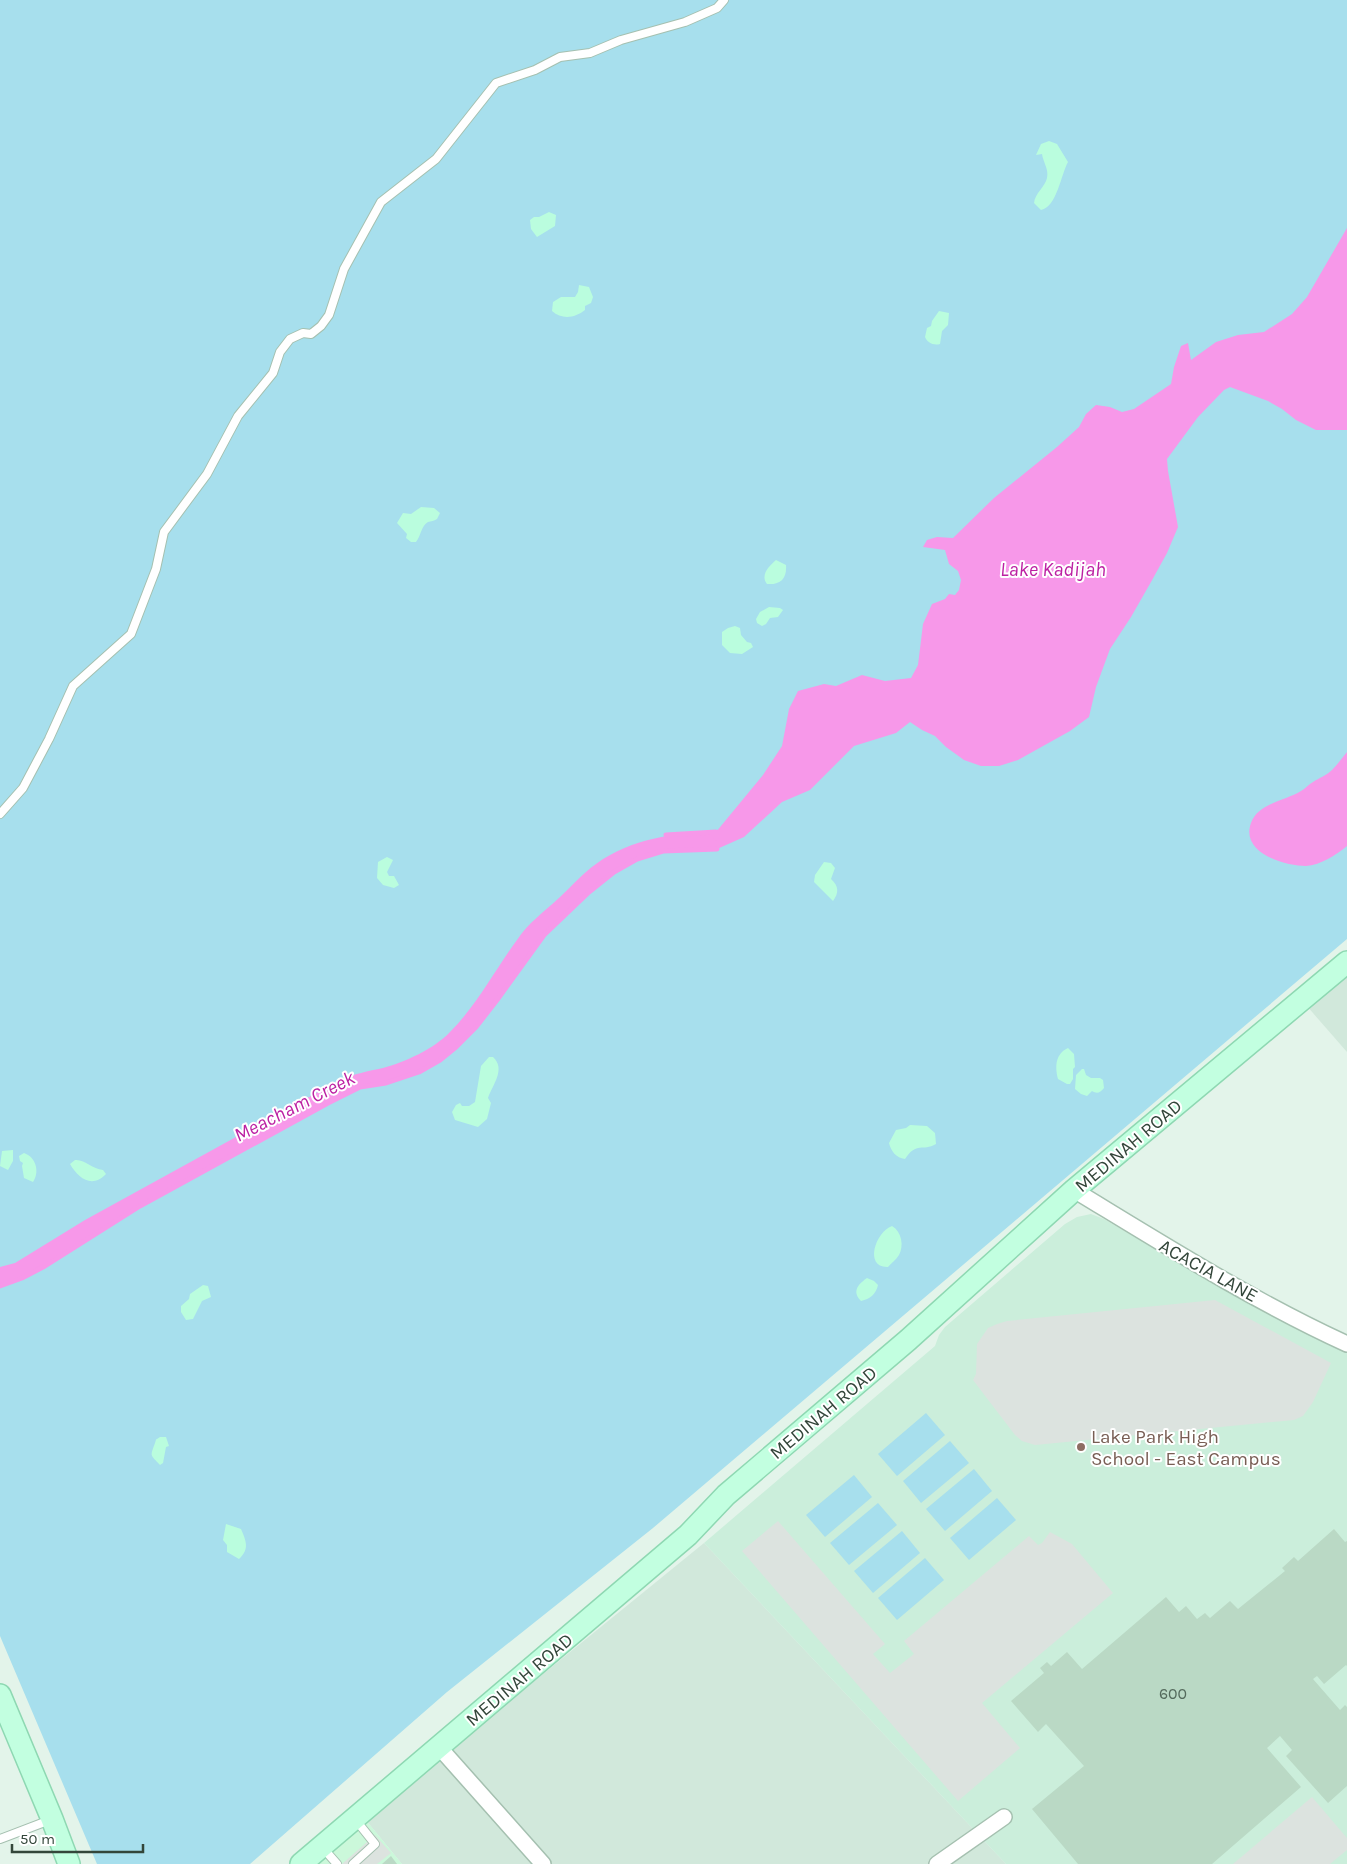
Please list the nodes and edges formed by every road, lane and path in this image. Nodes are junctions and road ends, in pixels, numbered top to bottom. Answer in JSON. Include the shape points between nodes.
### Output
{"nodes":[{"id":1,"x":724,"y":0,"type":"edge"},
{"id":2,"x":0,"y":814,"type":"edge"},
{"id":3,"x":1347,"y":962,"type":"edge"},
{"id":4,"x":1074,"y":1190,"type":"junction"},
{"id":5,"x":1347,"y":1344,"type":"edge"},
{"id":6,"x":0,"y":1695,"type":"edge"},
{"id":7,"x":439,"y":1746,"type":"junction"},
{"id":8,"x":1004,"y":1817,"type":"dead end"},
{"id":9,"x":355,"y":1818,"type":"junction"},
{"id":10,"x":52,"y":1819,"type":"junction"},
{"id":11,"x":0,"y":1839,"type":"edge"},
{"id":12,"x":321,"y":1847,"type":"junction"},
{"id":13,"x":69,"y":1864,"type":"edge"},
{"id":14,"x":303,"y":1864,"type":"edge"},
{"id":15,"x":337,"y":1864,"type":"edge"},
{"id":16,"x":352,"y":1864,"type":"edge"},
{"id":17,"x":543,"y":1864,"type":"edge"},
{"id":18,"x":937,"y":1864,"type":"edge"}],
"edges":[{"from":1,"to":2,"type":"lane","via":[[717,8],[685,22],[621,40],[590,54],[560,58],[496,83],[436,159],[381,202],[344,269],[329,315],[322,326],[285,344],[273,373],[238,416],[207,474],[164,532],[156,569],[131,634],[73,686],[23,788]]},
{"from":3,"to":4,"type":"main road","name":"MEDINAH ROAD"},
{"from":4,"to":5,"type":"street","name":"ACACIA LANE","via":[[1226,1280]]},
{"from":4,"to":7,"type":"main road","name":"MEDINAH ROAD","via":[[908,1340],[726,1496],[688,1535]]},
{"from":6,"to":10,"type":"main road"},
{"from":7,"to":9,"type":"main road","name":"MEDINAH ROAD"},
{"from":7,"to":17,"type":"street"},
{"from":8,"to":18,"type":"street"},
{"from":9,"to":12,"type":"main road","name":"MEDINAH ROAD"},
{"from":9,"to":16,"type":"lane","via":[[376,1844]]},
{"from":10,"to":11,"type":"lane"},
{"from":10,"to":13,"type":"main road"},
{"from":12,"to":14,"type":"main road","name":"MEDINAH ROAD"},
{"from":12,"to":15,"type":"lane"}]}
